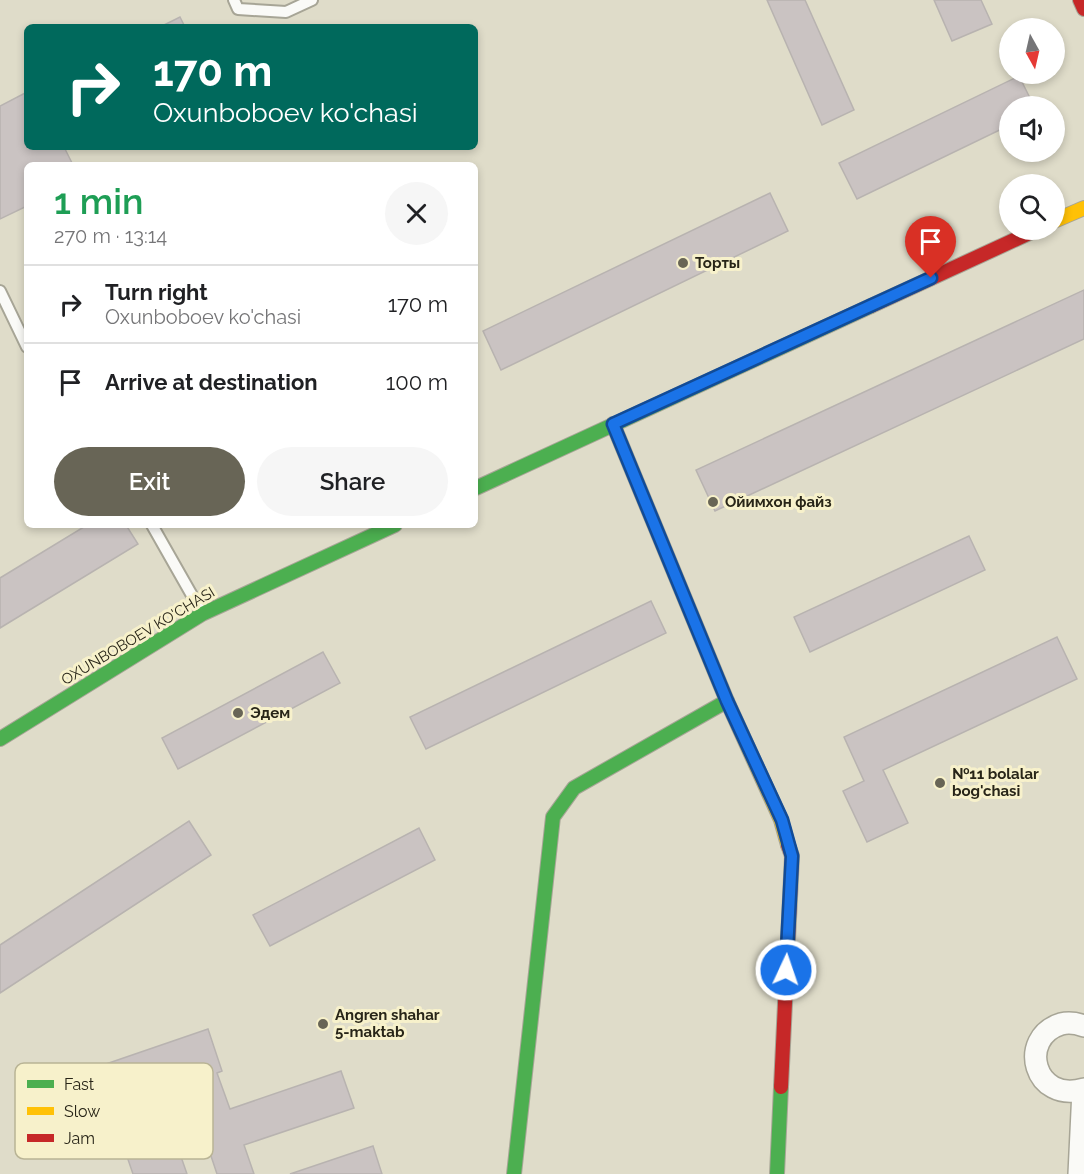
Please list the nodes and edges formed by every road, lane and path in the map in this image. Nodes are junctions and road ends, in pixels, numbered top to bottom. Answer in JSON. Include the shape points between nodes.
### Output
{"nodes":[{"id":1,"x":234,"y":0,"type":"edge"},
{"id":2,"x":312,"y":0,"type":"edge"},
{"id":3,"x":1080,"y":0,"type":"edge"},
{"id":4,"x":1084,"y":9,"type":"edge"},
{"id":5,"x":1084,"y":208,"type":"edge"},
{"id":6,"x":1065,"y":216,"type":"edge"},
{"id":7,"x":1014,"y":240,"type":"edge"},
{"id":8,"x":0,"y":291,"type":"edge"},
{"id":9,"x":24,"y":341,"type":"edge"},
{"id":10,"x":613,"y":424,"type":"junction"},
{"id":11,"x":478,"y":487,"type":"edge"},
{"id":12,"x":154,"y":528,"type":"edge"},
{"id":13,"x":388,"y":528,"type":"edge"},
{"id":14,"x":202,"y":614,"type":"junction"},
{"id":15,"x":727,"y":701,"type":"junction"},
{"id":16,"x":0,"y":739,"type":"edge"},
{"id":17,"x":1084,"y":1026,"type":"edge"},
{"id":18,"x":1084,"y":1090,"type":"edge"},
{"id":19,"x":514,"y":1174,"type":"edge"},
{"id":20,"x":777,"y":1174,"type":"edge"},
{"id":21,"x":1079,"y":1174,"type":"edge"}],
"edges":[{"from":1,"to":2,"type":"lane","via":[[238,9],[285,12]]},
{"from":3,"to":4,"type":"street"},
{"from":5,"to":6,"type":"street"},
{"from":7,"to":10,"type":"street"},
{"from":8,"to":9,"type":"lane"},
{"from":10,"to":11,"type":"street"},
{"from":10,"to":15,"type":"street"},
{"from":12,"to":14,"type":"lane"},
{"from":13,"to":14,"type":"street","name":"OXUNBOBOEV KO'CHASI"},
{"from":14,"to":16,"type":"street","name":"OXUNBOBOEV KO'CHASI"},
{"from":15,"to":19,"type":"street","via":[[574,788],[553,818]]},
{"from":15,"to":20,"type":"street","via":[[782,820],[792,856]]},
{"from":17,"to":18,"type":"street","via":[[1055,1026],[1039,1042],[1036,1054],[1036,1066],[1050,1086],[1061,1091]]},
{"from":18,"to":21,"type":"street"}]}
